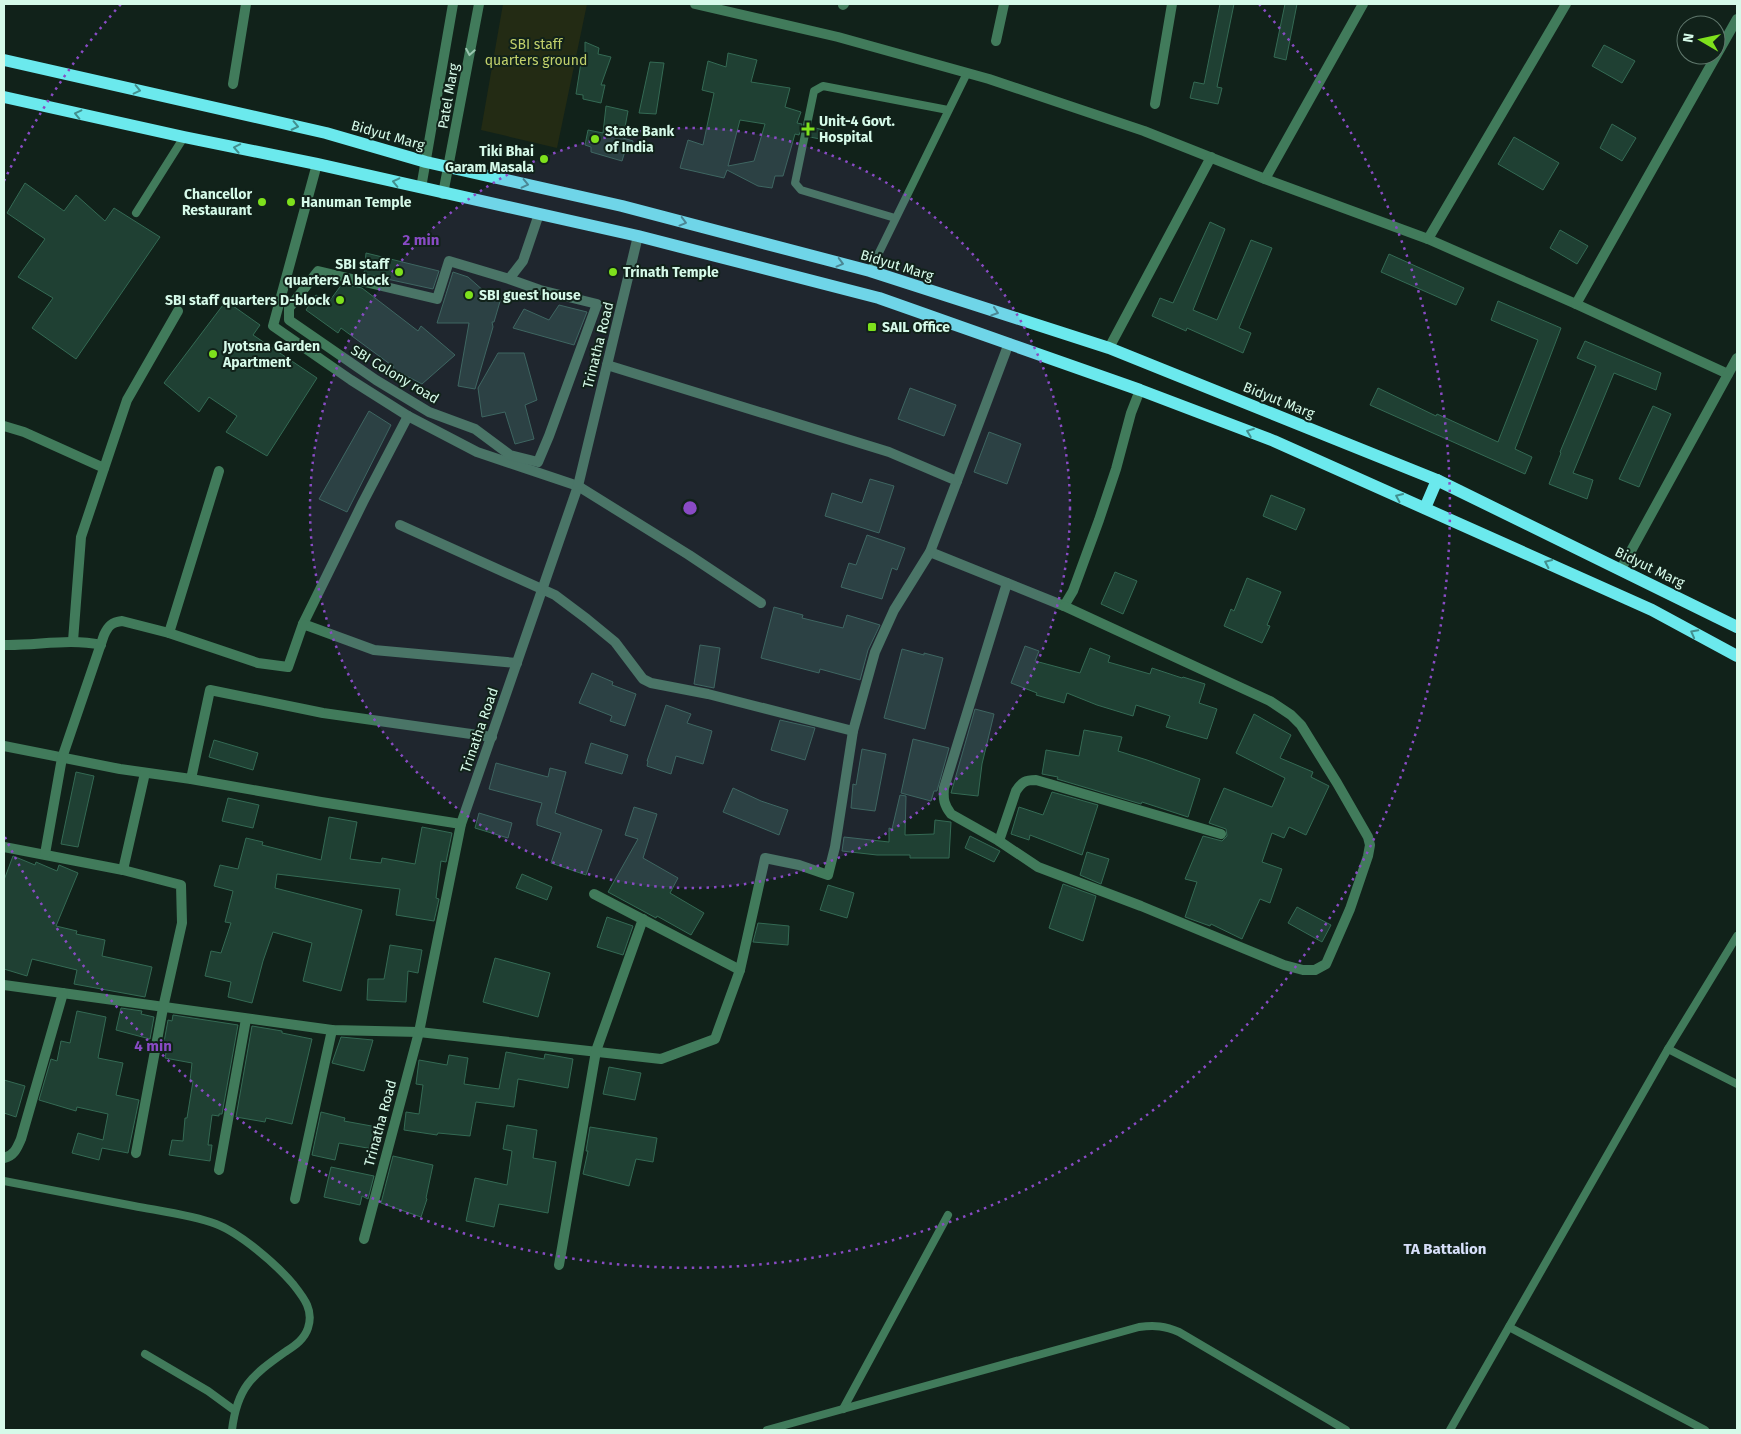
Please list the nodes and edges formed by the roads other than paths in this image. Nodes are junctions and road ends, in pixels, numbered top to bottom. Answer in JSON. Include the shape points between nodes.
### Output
{"nodes":[{"id":1,"x":243,"y":4,"type":"edge"},
{"id":2,"x":453,"y":4,"type":"edge"},
{"id":3,"x":479,"y":4,"type":"edge"},
{"id":4,"x":695,"y":4,"type":"edge"},
{"id":5,"x":1004,"y":4,"type":"edge"},
{"id":6,"x":1172,"y":4,"type":"edge"},
{"id":7,"x":1363,"y":4,"type":"edge"},
{"id":8,"x":1566,"y":4,"type":"edge"},
{"id":9,"x":1737,"y":19,"type":"edge"},
{"id":10,"x":996,"y":41,"type":"dead end"},
{"id":11,"x":4,"y":60,"type":"edge"},
{"id":12,"x":967,"y":73,"type":"junction"},
{"id":13,"x":233,"y":84,"type":"dead end"},
{"id":14,"x":4,"y":97,"type":"edge"},
{"id":15,"x":1155,"y":104,"type":"dead end"},
{"id":16,"x":948,"y":110,"type":"junction"},
{"id":17,"x":184,"y":137,"type":"junction"},
{"id":18,"x":1211,"y":157,"type":"junction"},
{"id":19,"x":426,"y":162,"type":"junction"},
{"id":20,"x":317,"y":164,"type":"junction"},
{"id":21,"x":449,"y":167,"type":"junction"},
{"id":22,"x":1265,"y":179,"type":"junction"},
{"id":23,"x":421,"y":188,"type":"junction"},
{"id":24,"x":443,"y":194,"type":"junction"},
{"id":25,"x":136,"y":213,"type":"dead end"},
{"id":26,"x":539,"y":214,"type":"junction"},
{"id":27,"x":896,"y":218,"type":"junction"},
{"id":28,"x":638,"y":236,"type":"junction"},
{"id":29,"x":1428,"y":239,"type":"junction"},
{"id":30,"x":870,"y":271,"type":"junction"},
{"id":31,"x":508,"y":279,"type":"junction"},
{"id":32,"x":1576,"y":304,"type":"junction"},
{"id":33,"x":178,"y":310,"type":"dead end"},
{"id":34,"x":1009,"y":343,"type":"junction"},
{"id":35,"x":1109,"y":348,"type":"junction"},
{"id":36,"x":1737,"y":358,"type":"edge"},
{"id":37,"x":607,"y":365,"type":"junction"},
{"id":38,"x":1728,"y":374,"type":"junction"},
{"id":39,"x":1140,"y":390,"type":"junction"},
{"id":40,"x":408,"y":416,"type":"junction"},
{"id":41,"x":4,"y":426,"type":"edge"},
{"id":42,"x":104,"y":468,"type":"junction"},
{"id":43,"x":219,"y":471,"type":"dead end"},
{"id":44,"x":1437,"y":480,"type":"junction"},
{"id":45,"x":957,"y":481,"type":"junction"},
{"id":46,"x":578,"y":486,"type":"junction"},
{"id":47,"x":1424,"y":508,"type":"junction"},
{"id":48,"x":400,"y":525,"type":"dead end"},
{"id":49,"x":930,"y":552,"type":"junction"},
{"id":50,"x":1622,"y":570,"type":"junction"},
{"id":51,"x":1007,"y":583,"type":"junction"},
{"id":52,"x":542,"y":590,"type":"junction"},
{"id":53,"x":760,"y":603,"type":"dead end"},
{"id":54,"x":1064,"y":606,"type":"junction"},
{"id":55,"x":303,"y":624,"type":"junction"},
{"id":56,"x":1737,"y":628,"type":"edge"},
{"id":57,"x":169,"y":633,"type":"junction"},
{"id":58,"x":73,"y":641,"type":"junction"},
{"id":59,"x":4,"y":645,"type":"edge"},
{"id":60,"x":101,"y":645,"type":"junction"},
{"id":61,"x":1737,"y":656,"type":"edge"},
{"id":62,"x":517,"y":663,"type":"junction"},
{"id":63,"x":853,"y":731,"type":"junction"},
{"id":64,"x":492,"y":736,"type":"junction"},
{"id":65,"x":4,"y":746,"type":"edge"},
{"id":66,"x":62,"y":758,"type":"junction"},
{"id":67,"x":145,"y":773,"type":"junction"},
{"id":68,"x":192,"y":779,"type":"junction"},
{"id":69,"x":461,"y":824,"type":"junction"},
{"id":70,"x":1221,"y":834,"type":"dead end"},
{"id":71,"x":999,"y":841,"type":"junction"},
{"id":72,"x":4,"y":847,"type":"edge"},
{"id":73,"x":44,"y":854,"type":"junction"},
{"id":74,"x":123,"y":870,"type":"junction"},
{"id":75,"x":594,"y":894,"type":"dead end"},
{"id":76,"x":643,"y":919,"type":"junction"},
{"id":77,"x":1737,"y":936,"type":"edge"},
{"id":78,"x":1735,"y":944,"type":"edge"},
{"id":79,"x":740,"y":970,"type":"junction"},
{"id":80,"x":4,"y":986,"type":"edge"},
{"id":81,"x":64,"y":993,"type":"junction"},
{"id":82,"x":163,"y":1008,"type":"junction"},
{"id":83,"x":246,"y":1019,"type":"junction"},
{"id":84,"x":332,"y":1030,"type":"junction"},
{"id":85,"x":418,"y":1032,"type":"junction"},
{"id":86,"x":1668,"y":1050,"type":"junction"},
{"id":87,"x":596,"y":1051,"type":"junction"},
{"id":88,"x":1737,"y":1084,"type":"edge"},
{"id":89,"x":136,"y":1153,"type":"dead end"},
{"id":90,"x":4,"y":1158,"type":"edge"},
{"id":91,"x":219,"y":1170,"type":"dead end"},
{"id":92,"x":4,"y":1181,"type":"edge"},
{"id":93,"x":294,"y":1198,"type":"dead end"},
{"id":94,"x":948,"y":1216,"type":"dead end"},
{"id":95,"x":364,"y":1239,"type":"dead end"},
{"id":96,"x":559,"y":1265,"type":"dead end"},
{"id":97,"x":1509,"y":1327,"type":"junction"},
{"id":98,"x":145,"y":1354,"type":"dead end"},
{"id":99,"x":843,"y":1409,"type":"junction"},
{"id":100,"x":234,"y":1410,"type":"junction"},
{"id":101,"x":232,"y":1430,"type":"edge"},
{"id":102,"x":767,"y":1430,"type":"edge"},
{"id":103,"x":1346,"y":1430,"type":"edge"},
{"id":104,"x":1450,"y":1430,"type":"edge"},
{"id":105,"x":1705,"y":1430,"type":"edge"}],
"edges":[{"from":1,"to":13,"type":"street"},
{"from":2,"to":19,"type":"street","name":"Patel Marg"},
{"from":3,"to":21,"type":"street","name":"Patel Marg","one_way":true},
{"from":4,"to":12,"type":"street","via":[[838,37]]},
{"from":5,"to":10,"type":"street"},
{"from":6,"to":15,"type":"street"},
{"from":7,"to":22,"type":"street"},
{"from":8,"to":29,"type":"street"},
{"from":9,"to":32,"type":"street"},
{"from":11,"to":19,"type":"main road","name":"Bidyut Marg","one_way":true,"via":[[326,133]]},
{"from":12,"to":16,"type":"lane"},
{"from":12,"to":18,"type":"street","via":[[1144,131]]},
{"from":17,"to":14,"type":"main road","one_way":true},
{"from":16,"to":27,"type":"lane"},
{"from":16,"to":27,"type":"lane","via":[[823,86],[814,91],[794,183],[801,190]]},
{"from":20,"to":17,"type":"main road","one_way":true},
{"from":17,"to":25,"type":"lane"},
{"from":18,"to":22,"type":"street"},
{"from":18,"to":35,"type":"street"},
{"from":19,"to":21,"type":"main road","name":"Bidyut Marg"},
{"from":19,"to":23,"type":"street"},
{"from":23,"to":20,"type":"main road","one_way":true},
{"from":20,"to":40,"type":"street","via":[[273,326]]},
{"from":21,"to":24,"type":"street","name":"Patel Marg"},
{"from":21,"to":30,"type":"main road","name":"Bidyut Marg","one_way":true,"via":[[622,206]]},
{"from":22,"to":29,"type":"street"},
{"from":23,"to":24,"type":"main road"},
{"from":24,"to":26,"type":"main road"},
{"from":26,"to":28,"type":"main road"},
{"from":26,"to":31,"type":"street","via":[[523,261]]},
{"from":27,"to":30,"type":"lane"},
{"from":28,"to":34,"type":"main road","via":[[879,298]]},
{"from":28,"to":37,"type":"street","name":"Trinatha Road"},
{"from":29,"to":32,"type":"street"},
{"from":30,"to":35,"type":"main road","name":"Bidyut Marg","one_way":true},
{"from":31,"to":31,"type":"street","name":"SBI Colony road","via":[[597,304],[538,462],[510,455],[475,429],[429,412],[376,380],[290,320],[289,308],[318,271],[437,300],[449,261]]},
{"from":32,"to":38,"type":"street"},
{"from":33,"to":42,"type":"street","via":[[127,400]]},
{"from":34,"to":39,"type":"main road"},
{"from":34,"to":45,"type":"street"},
{"from":35,"to":44,"type":"main road","name":"Bidyut Marg"},
{"from":36,"to":38,"type":"street"},
{"from":37,"to":45,"type":"street","via":[[889,452]]},
{"from":37,"to":46,"type":"street","name":"Trinatha Road"},
{"from":38,"to":50,"type":"street"},
{"from":47,"to":39,"type":"main road","one_way":true,"via":[[1274,441]]},
{"from":39,"to":54,"type":"street","via":[[1099,520],[1073,591]]},
{"from":40,"to":46,"type":"street","via":[[477,452]]},
{"from":40,"to":55,"type":"street"},
{"from":41,"to":42,"type":"street"},
{"from":42,"to":58,"type":"street","via":[[81,537]]},
{"from":43,"to":57,"type":"street"},
{"from":44,"to":47,"type":"main road"},
{"from":44,"to":50,"type":"main road","name":"Bidyut Marg"},
{"from":45,"to":49,"type":"street"},
{"from":46,"to":52,"type":"street","name":"Trinatha Road"},
{"from":46,"to":53,"type":"street","via":[[689,554]]},
{"from":61,"to":47,"type":"main road","one_way":true,"via":[[1652,610]]},
{"from":48,"to":52,"type":"street"},
{"from":49,"to":51,"type":"street"},
{"from":49,"to":63,"type":"street","via":[[885,628]]},
{"from":50,"to":56,"type":"main road","name":"Bidyut Marg"},
{"from":51,"to":54,"type":"street"},
{"from":51,"to":71,"type":"street","via":[[943,799],[951,814]]},
{"from":52,"to":62,"type":"street","name":"Trinatha Road"},
{"from":52,"to":63,"type":"street","via":[[563,601],[615,642],[643,679],[651,683]]},
{"from":54,"to":71,"type":"street","via":[[1270,701],[1291,715],[1301,725],[1332,774],[1368,837],[1368,856],[1326,964],[1315,970],[1304,970],[1284,965],[1038,867]]},
{"from":55,"to":57,"type":"street","via":[[288,668],[258,663]]},
{"from":55,"to":62,"type":"street","via":[[374,650]]},
{"from":57,"to":60,"type":"street","via":[[122,621],[114,622],[107,627]]},
{"from":58,"to":59,"type":"street"},
{"from":58,"to":60,"type":"street"},
{"from":60,"to":66,"type":"street"},
{"from":62,"to":64,"type":"street","name":"Trinatha Road"},
{"from":63,"to":79,"type":"street","via":[[828,875],[765,858]]},
{"from":64,"to":68,"type":"street","via":[[323,713],[210,690]]},
{"from":64,"to":69,"type":"street","name":"Trinatha Road"},
{"from":65,"to":66,"type":"street"},
{"from":66,"to":67,"type":"street"},
{"from":66,"to":73,"type":"street"},
{"from":67,"to":68,"type":"street"},
{"from":67,"to":74,"type":"street"},
{"from":68,"to":69,"type":"street"},
{"from":69,"to":85,"type":"street","name":"Trinatha Road"},
{"from":70,"to":71,"type":"street","via":[[1036,780],[1026,780],[1016,791]]},
{"from":72,"to":73,"type":"street"},
{"from":73,"to":74,"type":"street"},
{"from":74,"to":82,"type":"street","via":[[181,885],[182,924]]},
{"from":75,"to":76,"type":"street"},
{"from":76,"to":79,"type":"street"},
{"from":76,"to":87,"type":"street"},
{"from":77,"to":78,"type":"lane"},
{"from":78,"to":86,"type":"lane"},
{"from":79,"to":87,"type":"street","via":[[716,1038],[661,1059]]},
{"from":80,"to":81,"type":"street"},
{"from":81,"to":82,"type":"street"},
{"from":81,"to":90,"type":"street","via":[[21,1139],[10,1157]]},
{"from":82,"to":83,"type":"street"},
{"from":82,"to":89,"type":"street"},
{"from":83,"to":84,"type":"street"},
{"from":83,"to":91,"type":"street"},
{"from":84,"to":85,"type":"street"},
{"from":84,"to":93,"type":"street"},
{"from":85,"to":87,"type":"street"},
{"from":85,"to":95,"type":"street","name":"Trinatha Road"},
{"from":86,"to":88,"type":"lane"},
{"from":86,"to":97,"type":"lane"},
{"from":87,"to":96,"type":"street"},
{"from":92,"to":100,"type":"lane","via":[[216,1224],[234,1233],[285,1275],[307,1301],[307,1331],[300,1341],[261,1370],[245,1387]]},
{"from":94,"to":99,"type":"lane"},
{"from":97,"to":104,"type":"lane"},
{"from":97,"to":105,"type":"lane"},
{"from":98,"to":100,"type":"lane"},
{"from":99,"to":102,"type":"lane"},
{"from":99,"to":103,"type":"lane","via":[[1156,1325],[1179,1332]]},
{"from":100,"to":101,"type":"lane"}]}
